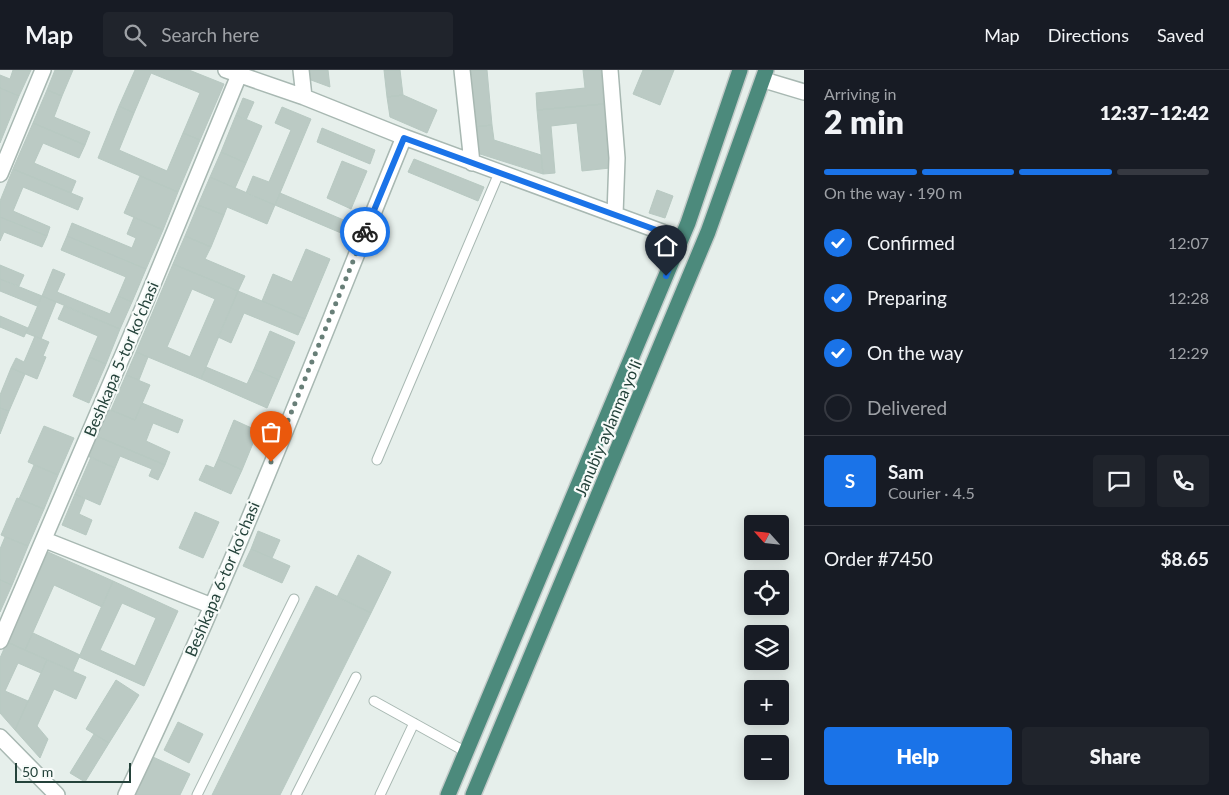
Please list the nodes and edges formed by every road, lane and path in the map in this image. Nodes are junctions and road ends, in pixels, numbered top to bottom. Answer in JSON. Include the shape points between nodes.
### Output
{"nodes":[{"id":1,"x":43,"y":70,"type":"edge"},
{"id":2,"x":301,"y":70,"type":"edge"},
{"id":3,"x":462,"y":70,"type":"edge"},
{"id":4,"x":610,"y":70,"type":"edge"},
{"id":5,"x":740,"y":70,"type":"edge"},
{"id":6,"x":232,"y":73,"type":"edge"},
{"id":7,"x":765,"y":75,"type":"edge"},
{"id":8,"x":804,"y":92,"type":"edge"},
{"id":9,"x":304,"y":97,"type":"junction"},
{"id":10,"x":404,"y":138,"type":"junction"},
{"id":11,"x":472,"y":163,"type":"junction"},
{"id":12,"x":499,"y":173,"type":"junction"},
{"id":13,"x":0,"y":174,"type":"edge"},
{"id":14,"x":615,"y":215,"type":"junction"},
{"id":15,"x":681,"y":239,"type":"junction"},
{"id":16,"x":377,"y":460,"type":"dead end"},
{"id":17,"x":45,"y":540,"type":"junction"},
{"id":18,"x":294,"y":599,"type":"dead end"},
{"id":19,"x":212,"y":606,"type":"junction"},
{"id":20,"x":0,"y":641,"type":"edge"},
{"id":21,"x":356,"y":677,"type":"dead end"},
{"id":22,"x":374,"y":701,"type":"dead end"},
{"id":23,"x":414,"y":723,"type":"junction"},
{"id":24,"x":0,"y":737,"type":"edge"},
{"id":25,"x":466,"y":752,"type":"junction"},
{"id":26,"x":57,"y":795,"type":"edge"},
{"id":27,"x":126,"y":795,"type":"edge"},
{"id":28,"x":197,"y":795,"type":"edge"},
{"id":29,"x":296,"y":795,"type":"edge"},
{"id":30,"x":380,"y":795,"type":"edge"},
{"id":31,"x":448,"y":795,"type":"edge"},
{"id":32,"x":473,"y":795,"type":"edge"}],
"edges":[{"from":1,"to":13,"type":"street"},
{"from":2,"to":9,"type":"street"},
{"from":3,"to":11,"type":"street"},
{"from":4,"to":14,"type":"street","via":[[616,158]]},
{"from":5,"to":15,"type":"highway","name":"Janubiy aylanma yoʻli"},
{"from":6,"to":9,"type":"street"},
{"from":6,"to":17,"type":"street","name":"Beshkapa 5-tor koʻchasi"},
{"from":7,"to":8,"type":"street"},
{"from":7,"to":32,"type":"highway","name":"Janubiy aylanma yoʻli","via":[[708,232]]},
{"from":9,"to":10,"type":"street"},
{"from":10,"to":11,"type":"street"},
{"from":10,"to":19,"type":"street","name":"Beshkapa 6-tor koʻchasi"},
{"from":11,"to":12,"type":"street"},
{"from":12,"to":14,"type":"street"},
{"from":12,"to":16,"type":"lane"},
{"from":14,"to":15,"type":"street"},
{"from":15,"to":25,"type":"highway","name":"Janubiy aylanma yoʻli"},
{"from":17,"to":19,"type":"street"},
{"from":17,"to":20,"type":"street","name":"Beshkapa 5-tor koʻchasi"},
{"from":18,"to":28,"type":"lane"},
{"from":19,"to":27,"type":"street","name":"Beshkapa 6-tor koʻchasi"},
{"from":21,"to":29,"type":"lane"},
{"from":22,"to":23,"type":"lane"},
{"from":23,"to":25,"type":"lane"},
{"from":23,"to":30,"type":"lane"},
{"from":24,"to":26,"type":"street"},
{"from":25,"to":31,"type":"highway","name":"Janubiy aylanma yoʻli"}]}
